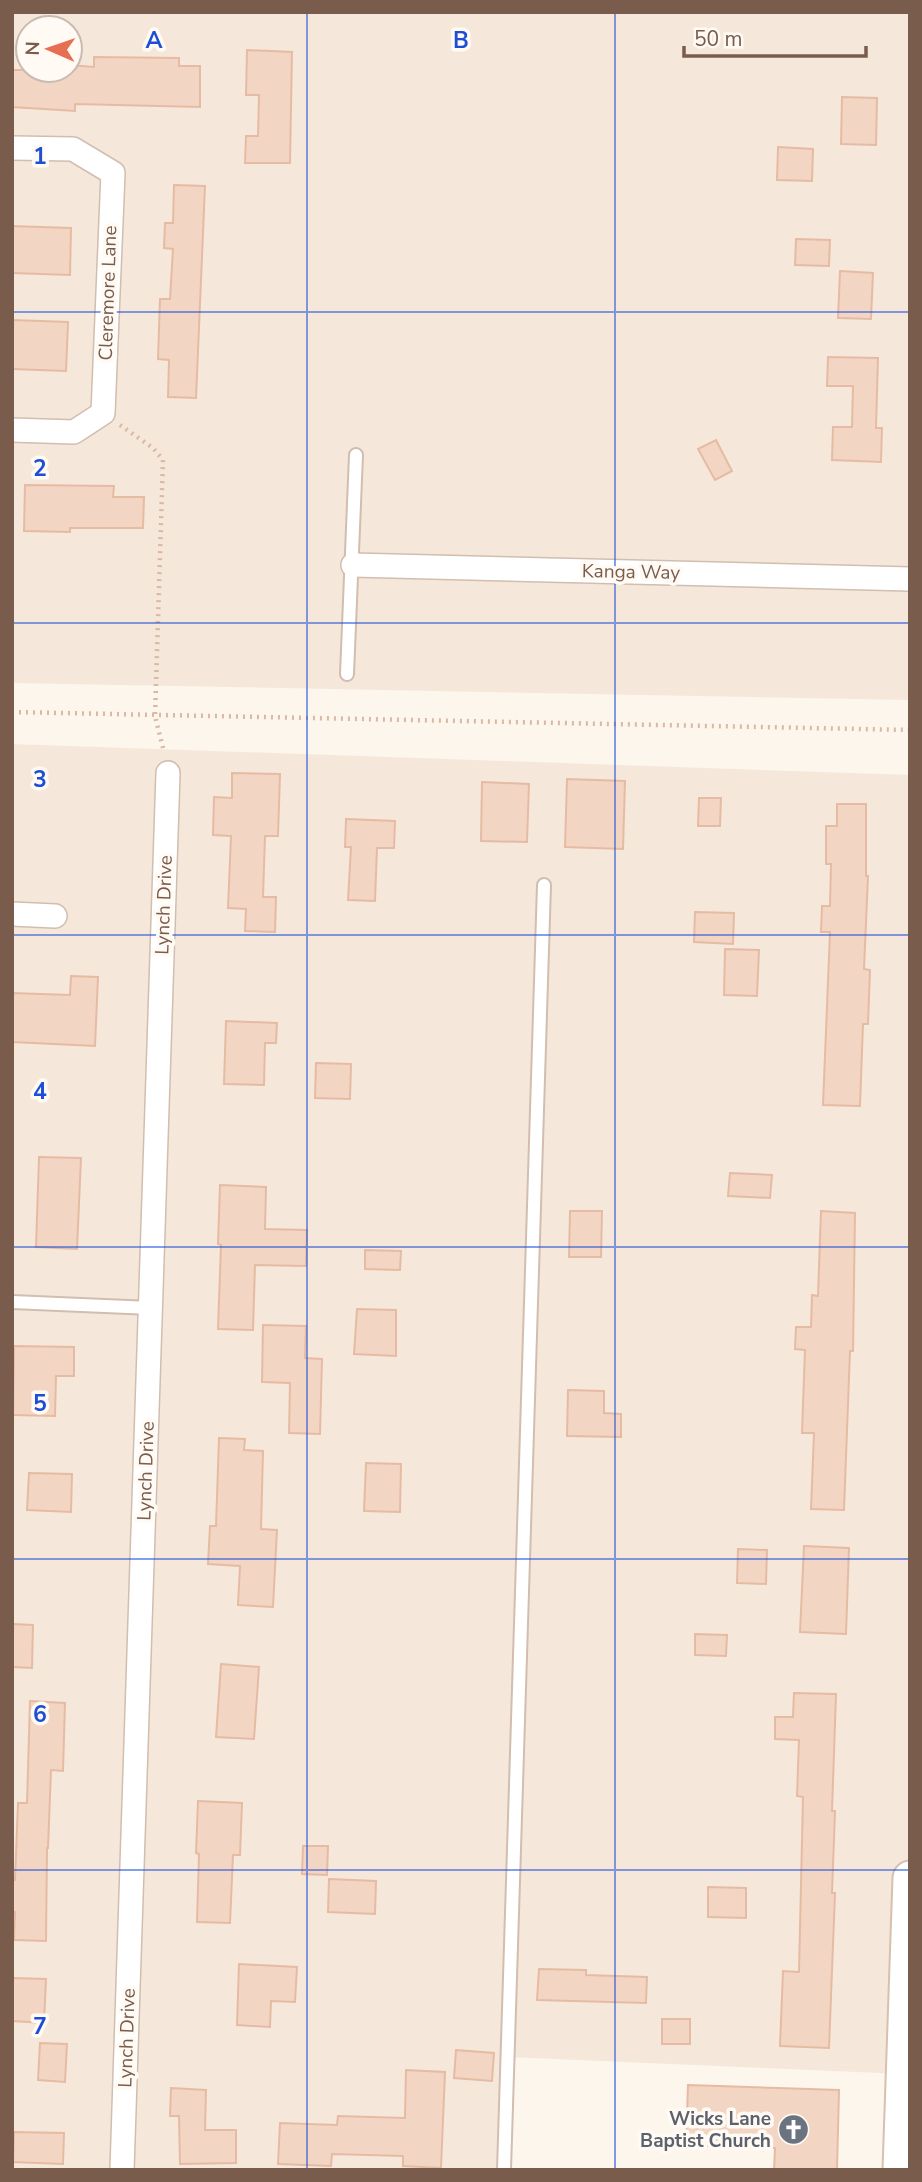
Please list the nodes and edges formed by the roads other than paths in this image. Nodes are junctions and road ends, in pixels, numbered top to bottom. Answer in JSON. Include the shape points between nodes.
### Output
{"nodes":[{"id":1,"x":12,"y":148,"type":"edge"},
{"id":2,"x":12,"y":430,"type":"edge"},
{"id":3,"x":356,"y":455,"type":"dead end"},
{"id":4,"x":353,"y":565,"type":"junction"},
{"id":5,"x":910,"y":579,"type":"edge"},
{"id":6,"x":347,"y":674,"type":"dead end"},
{"id":7,"x":168,"y":773,"type":"road end"},
{"id":8,"x":544,"y":885,"type":"dead end"},
{"id":9,"x":12,"y":914,"type":"edge"},
{"id":10,"x":55,"y":916,"type":"dead end"},
{"id":11,"x":12,"y":1302,"type":"edge"},
{"id":12,"x":151,"y":1308,"type":"junction"},
{"id":13,"x":910,"y":1878,"type":"edge"},
{"id":14,"x":909,"y":1956,"type":"edge"},
{"id":15,"x":122,"y":2170,"type":"edge"},
{"id":16,"x":504,"y":2170,"type":"edge"},
{"id":17,"x":901,"y":2170,"type":"edge"}],
"edges":[{"from":1,"to":2,"type":"street","name":"Cleremore Lane","via":[[73,149],[113,173],[103,413],[74,432]]},
{"from":3,"to":4,"type":"lane"},
{"from":4,"to":5,"type":"street","name":"Kanga Way"},
{"from":4,"to":6,"type":"lane"},
{"from":7,"to":12,"type":"street","name":"Lynch Drive"},
{"from":8,"to":16,"type":"lane"},
{"from":9,"to":10,"type":"street"},
{"from":11,"to":12,"type":"lane"},
{"from":12,"to":15,"type":"street","name":"Lynch Drive"},
{"from":13,"to":14,"type":"street"},
{"from":14,"to":17,"type":"street"}]}
